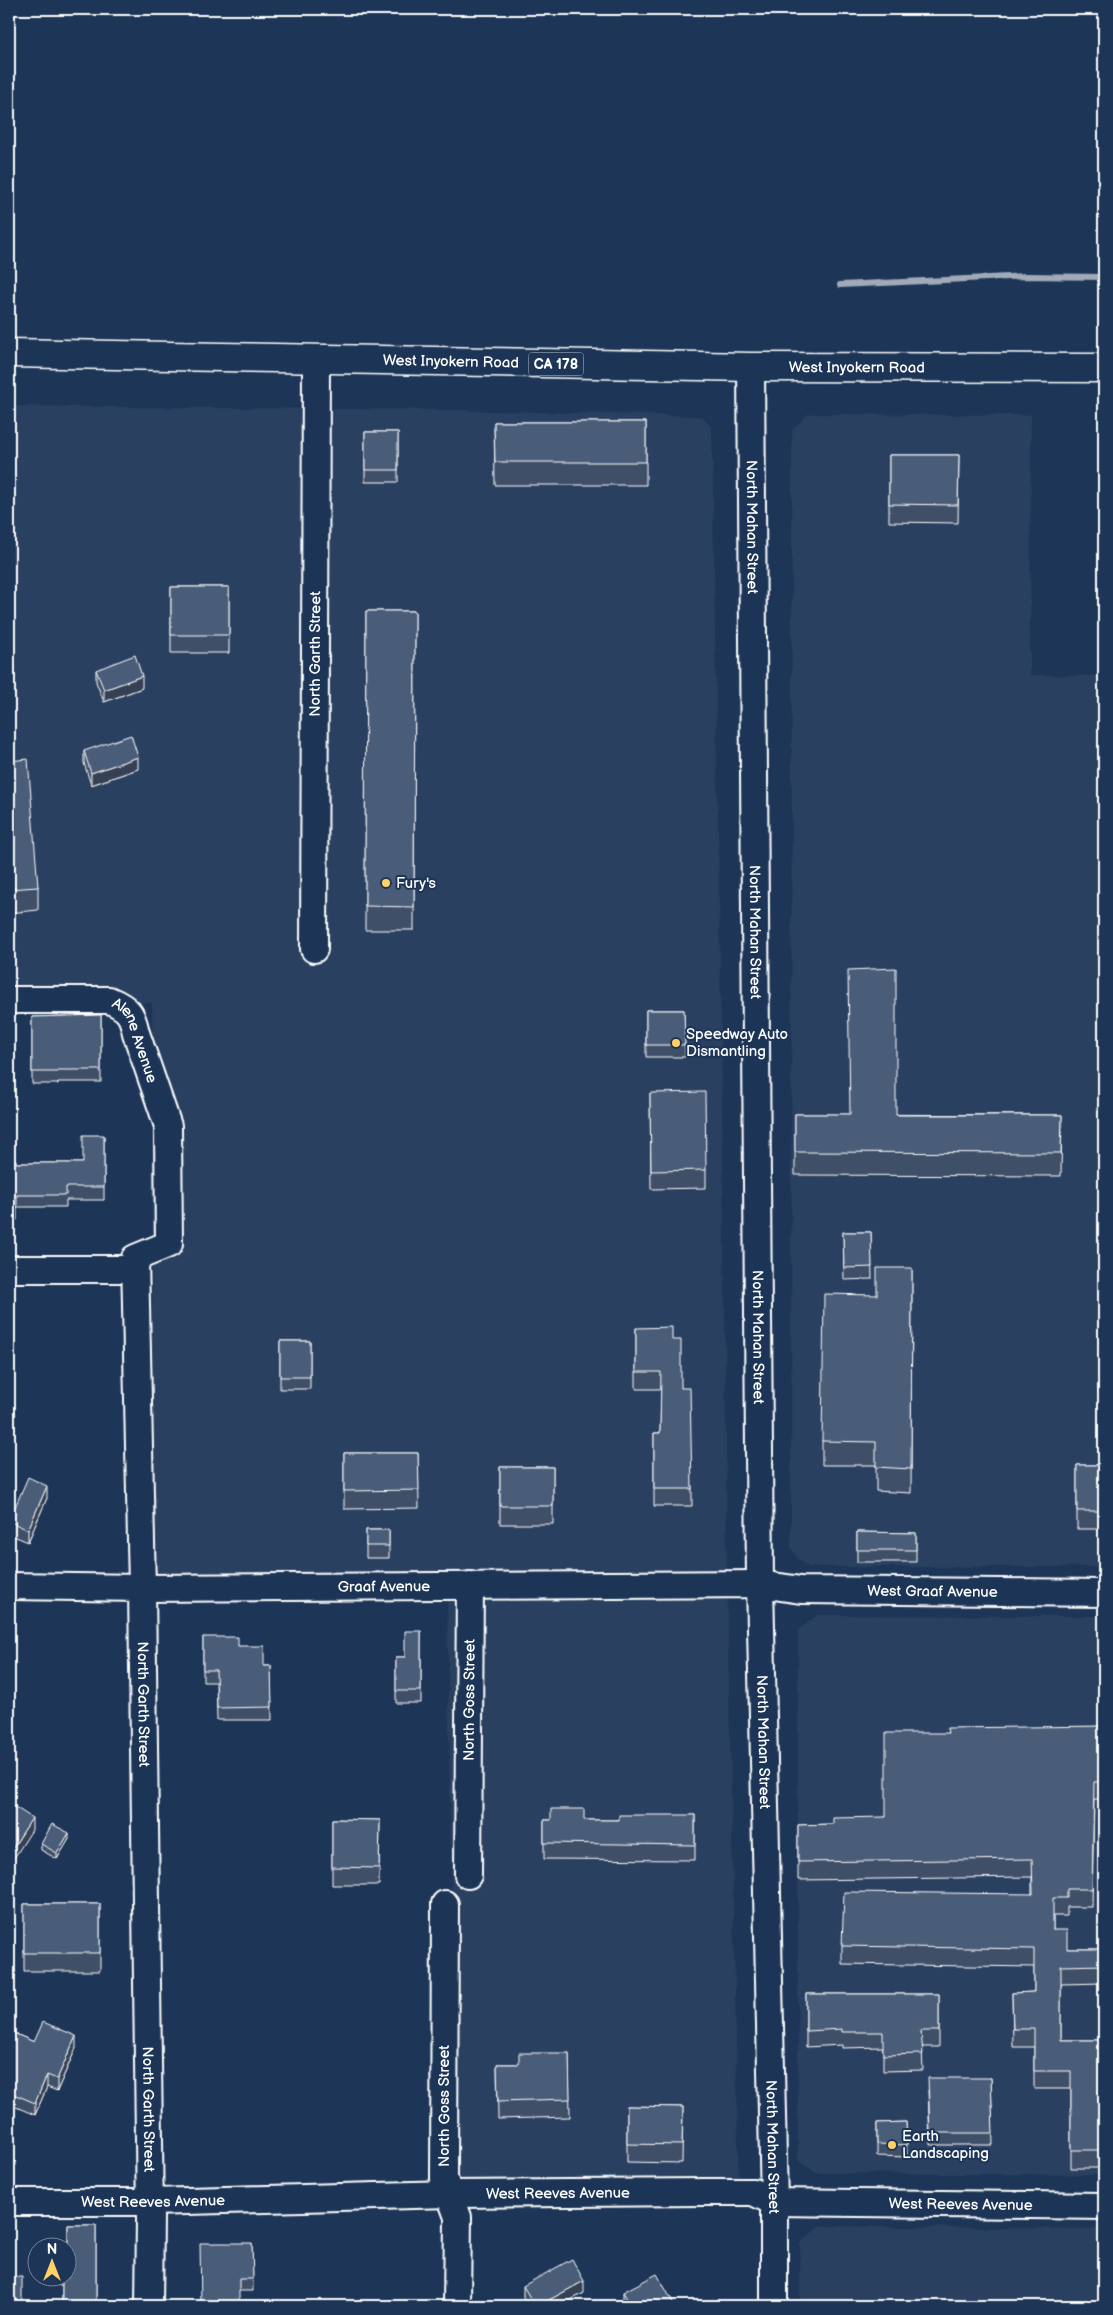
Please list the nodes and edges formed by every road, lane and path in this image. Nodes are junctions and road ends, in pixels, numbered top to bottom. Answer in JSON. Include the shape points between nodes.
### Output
{"nodes":[{"id":1,"x":9,"y":353,"type":"edge"},
{"id":2,"x":316,"y":360,"type":"junction"},
{"id":3,"x":750,"y":367,"type":"junction"},
{"id":4,"x":1104,"y":368,"type":"edge"},
{"id":5,"x":314,"y":948,"type":"dead end"},
{"id":6,"x":9,"y":1000,"type":"edge"},
{"id":7,"x":9,"y":1269,"type":"edge"},
{"id":8,"x":135,"y":1269,"type":"junction"},
{"id":9,"x":760,"y":1584,"type":"junction"},
{"id":10,"x":470,"y":1585,"type":"junction"},
{"id":11,"x":9,"y":1586,"type":"edge"},
{"id":12,"x":142,"y":1588,"type":"junction"},
{"id":13,"x":1104,"y":1593,"type":"edge"},
{"id":14,"x":468,"y":1875,"type":"dead end"},
{"id":15,"x":445,"y":1904,"type":"dead end"},
{"id":16,"x":450,"y":2194,"type":"junction"},
{"id":17,"x":9,"y":2202,"type":"edge"},
{"id":18,"x":150,"y":2202,"type":"junction"},
{"id":19,"x":774,"y":2202,"type":"junction"},
{"id":20,"x":1104,"y":2206,"type":"edge"},
{"id":21,"x":149,"y":2306,"type":"edge"},
{"id":22,"x":457,"y":2306,"type":"edge"},
{"id":23,"x":774,"y":2306,"type":"edge"}],
"edges":[{"from":1,"to":2,"type":"main road","name":"West Inyokern Road","number":"CA 178"},
{"from":2,"to":3,"type":"main road","name":"West Inyokern Road","number":"CA 178"},
{"from":2,"to":5,"type":"street","name":"North Garth Street"},
{"from":3,"to":4,"type":"main road","name":"West Inyokern Road","number":"CA 178"},
{"from":3,"to":9,"type":"street","name":"North Mahan Street"},
{"from":6,"to":8,"type":"street","name":"Alene Avenue","via":[[109,1000],[123,1006],[133,1017],[168,1126],[169,1244],[135,1258]]},
{"from":7,"to":8,"type":"street"},
{"from":8,"to":12,"type":"street","name":"North Garth Street"},
{"from":9,"to":10,"type":"street","name":"Graaf Avenue"},
{"from":9,"to":13,"type":"street","name":"West Graaf Avenue","via":[[801,1590]]},
{"from":9,"to":19,"type":"street","name":"North Mahan Street"},
{"from":10,"to":12,"type":"street","name":"Graaf Avenue"},
{"from":10,"to":14,"type":"street","name":"North Goss Street"},
{"from":11,"to":12,"type":"street","name":"Graaf Avenue"},
{"from":12,"to":18,"type":"street","name":"North Garth Street"},
{"from":15,"to":16,"type":"street","name":"North Goss Street","via":[[444,2179]]},
{"from":16,"to":18,"type":"street","name":"West Reeves Avenue"},
{"from":16,"to":19,"type":"street","name":"West Reeves Avenue","via":[[753,2192]]},
{"from":16,"to":22,"type":"street","name":"North Goss Street","via":[[458,2217]]},
{"from":17,"to":18,"type":"street","name":"West Reeves Avenue"},
{"from":18,"to":21,"type":"street","name":"North Garth Street"},
{"from":19,"to":20,"type":"street","name":"West Reeves Avenue"},
{"from":19,"to":23,"type":"street","name":"North Mahan Street"}]}
